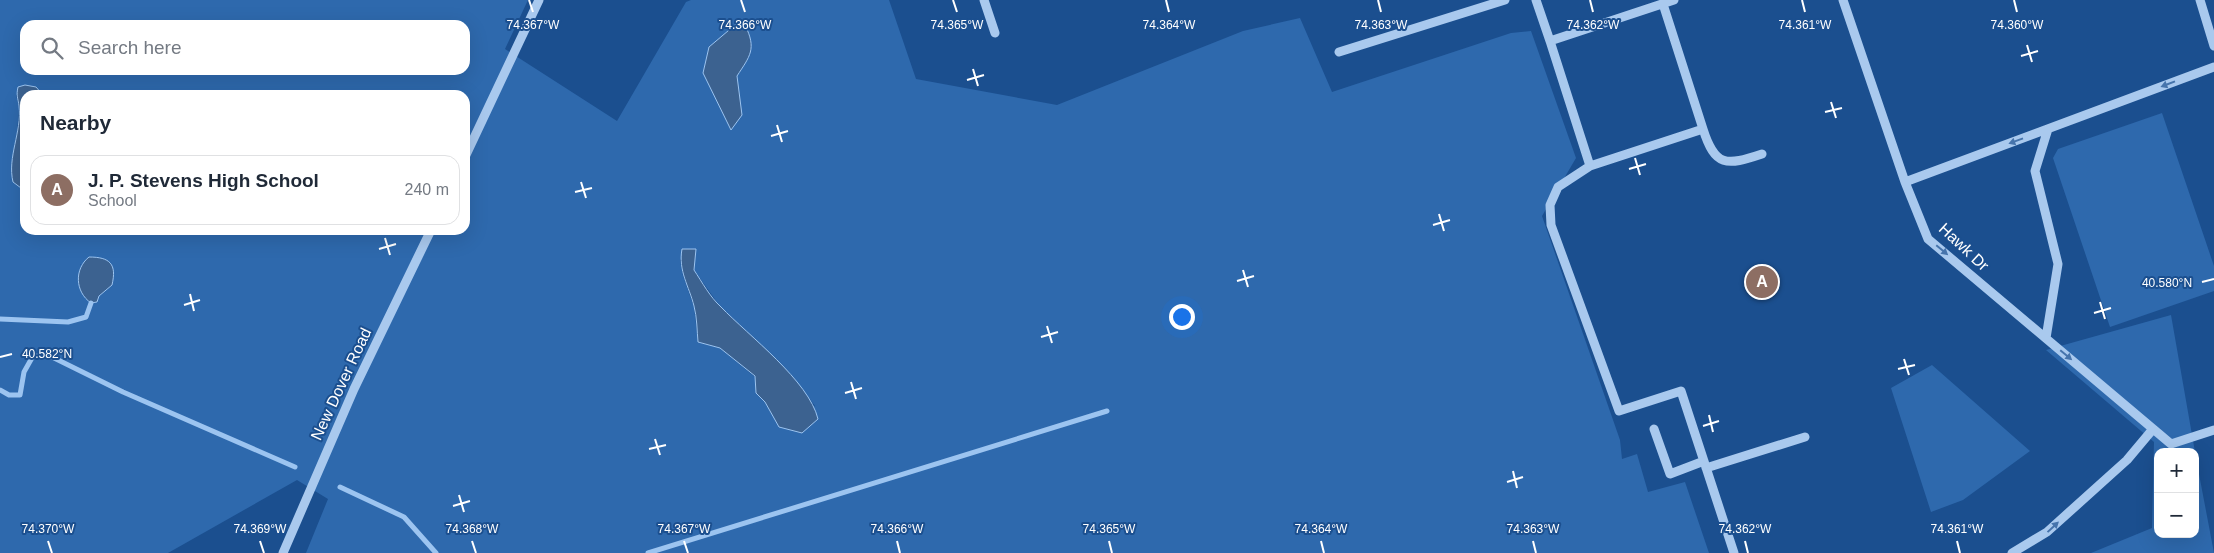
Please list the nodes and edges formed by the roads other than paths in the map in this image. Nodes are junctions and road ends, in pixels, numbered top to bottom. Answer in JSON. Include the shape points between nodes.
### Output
{"nodes":[{"id":1,"x":539,"y":0,"type":"edge"},
{"id":2,"x":984,"y":0,"type":"edge"},
{"id":3,"x":1505,"y":0,"type":"edge"},
{"id":4,"x":1536,"y":0,"type":"edge"},
{"id":5,"x":1674,"y":0,"type":"edge"},
{"id":6,"x":1843,"y":0,"type":"edge"},
{"id":7,"x":2200,"y":0,"type":"edge"},
{"id":8,"x":1663,"y":4,"type":"junction"},
{"id":9,"x":995,"y":33,"type":"dead end"},
{"id":10,"x":1550,"y":41,"type":"junction"},
{"id":11,"x":2214,"y":46,"type":"edge"},
{"id":12,"x":1339,"y":52,"type":"dead end"},
{"id":13,"x":2214,"y":67,"type":"edge"},
{"id":14,"x":1703,"y":129,"type":"junction"},
{"id":15,"x":2048,"y":129,"type":"junction"},
{"id":16,"x":470,"y":146,"type":"edge"},
{"id":17,"x":1762,"y":154,"type":"dead end"},
{"id":18,"x":1590,"y":166,"type":"junction"},
{"id":19,"x":1905,"y":182,"type":"junction"},
{"id":20,"x":429,"y":235,"type":"edge"},
{"id":21,"x":2046,"y":338,"type":"junction"},
{"id":22,"x":1654,"y":429,"type":"dead end"},
{"id":23,"x":2153,"y":429,"type":"junction"},
{"id":24,"x":2214,"y":430,"type":"edge"},
{"id":25,"x":1805,"y":437,"type":"dead end"},
{"id":26,"x":1705,"y":465,"type":"junction"},
{"id":27,"x":283,"y":553,"type":"edge"},
{"id":28,"x":1734,"y":553,"type":"edge"},
{"id":29,"x":2012,"y":553,"type":"edge"}],
"edges":[{"from":1,"to":16,"type":"street"},
{"from":2,"to":9,"type":"street"},
{"from":3,"to":12,"type":"street"},
{"from":4,"to":10,"type":"street"},
{"from":5,"to":8,"type":"street"},
{"from":6,"to":19,"type":"street","name":"Hawk Dr"},
{"from":7,"to":11,"type":"street"},
{"from":8,"to":10,"type":"street"},
{"from":8,"to":14,"type":"street"},
{"from":10,"to":18,"type":"street"},
{"from":13,"to":15,"type":"street","one_way":true},
{"from":14,"to":17,"type":"street","via":[[1716,157],[1728,162]]},
{"from":14,"to":18,"type":"street"},
{"from":15,"to":19,"type":"street","one_way":true},
{"from":15,"to":21,"type":"street","via":[[2035,171],[2058,264]]},
{"from":18,"to":26,"type":"street","via":[[1558,187],[1550,205],[1551,225],[1619,411],[1681,391]]},
{"from":19,"to":21,"type":"street","name":"Hawk Dr","one_way":true,"via":[[1928,239]]},
{"from":20,"to":27,"type":"street","name":"New Dover Road","via":[[354,389]]},
{"from":21,"to":23,"type":"street","name":"Hawk Dr","one_way":true},
{"from":22,"to":26,"type":"street","via":[[1670,474]]},
{"from":23,"to":24,"type":"street","name":"Hawk Dr","via":[[2171,444]]},
{"from":29,"to":23,"type":"street","one_way":true,"via":[[2047,532],[2127,460]]},
{"from":25,"to":26,"type":"street"},
{"from":26,"to":28,"type":"street"}]}
